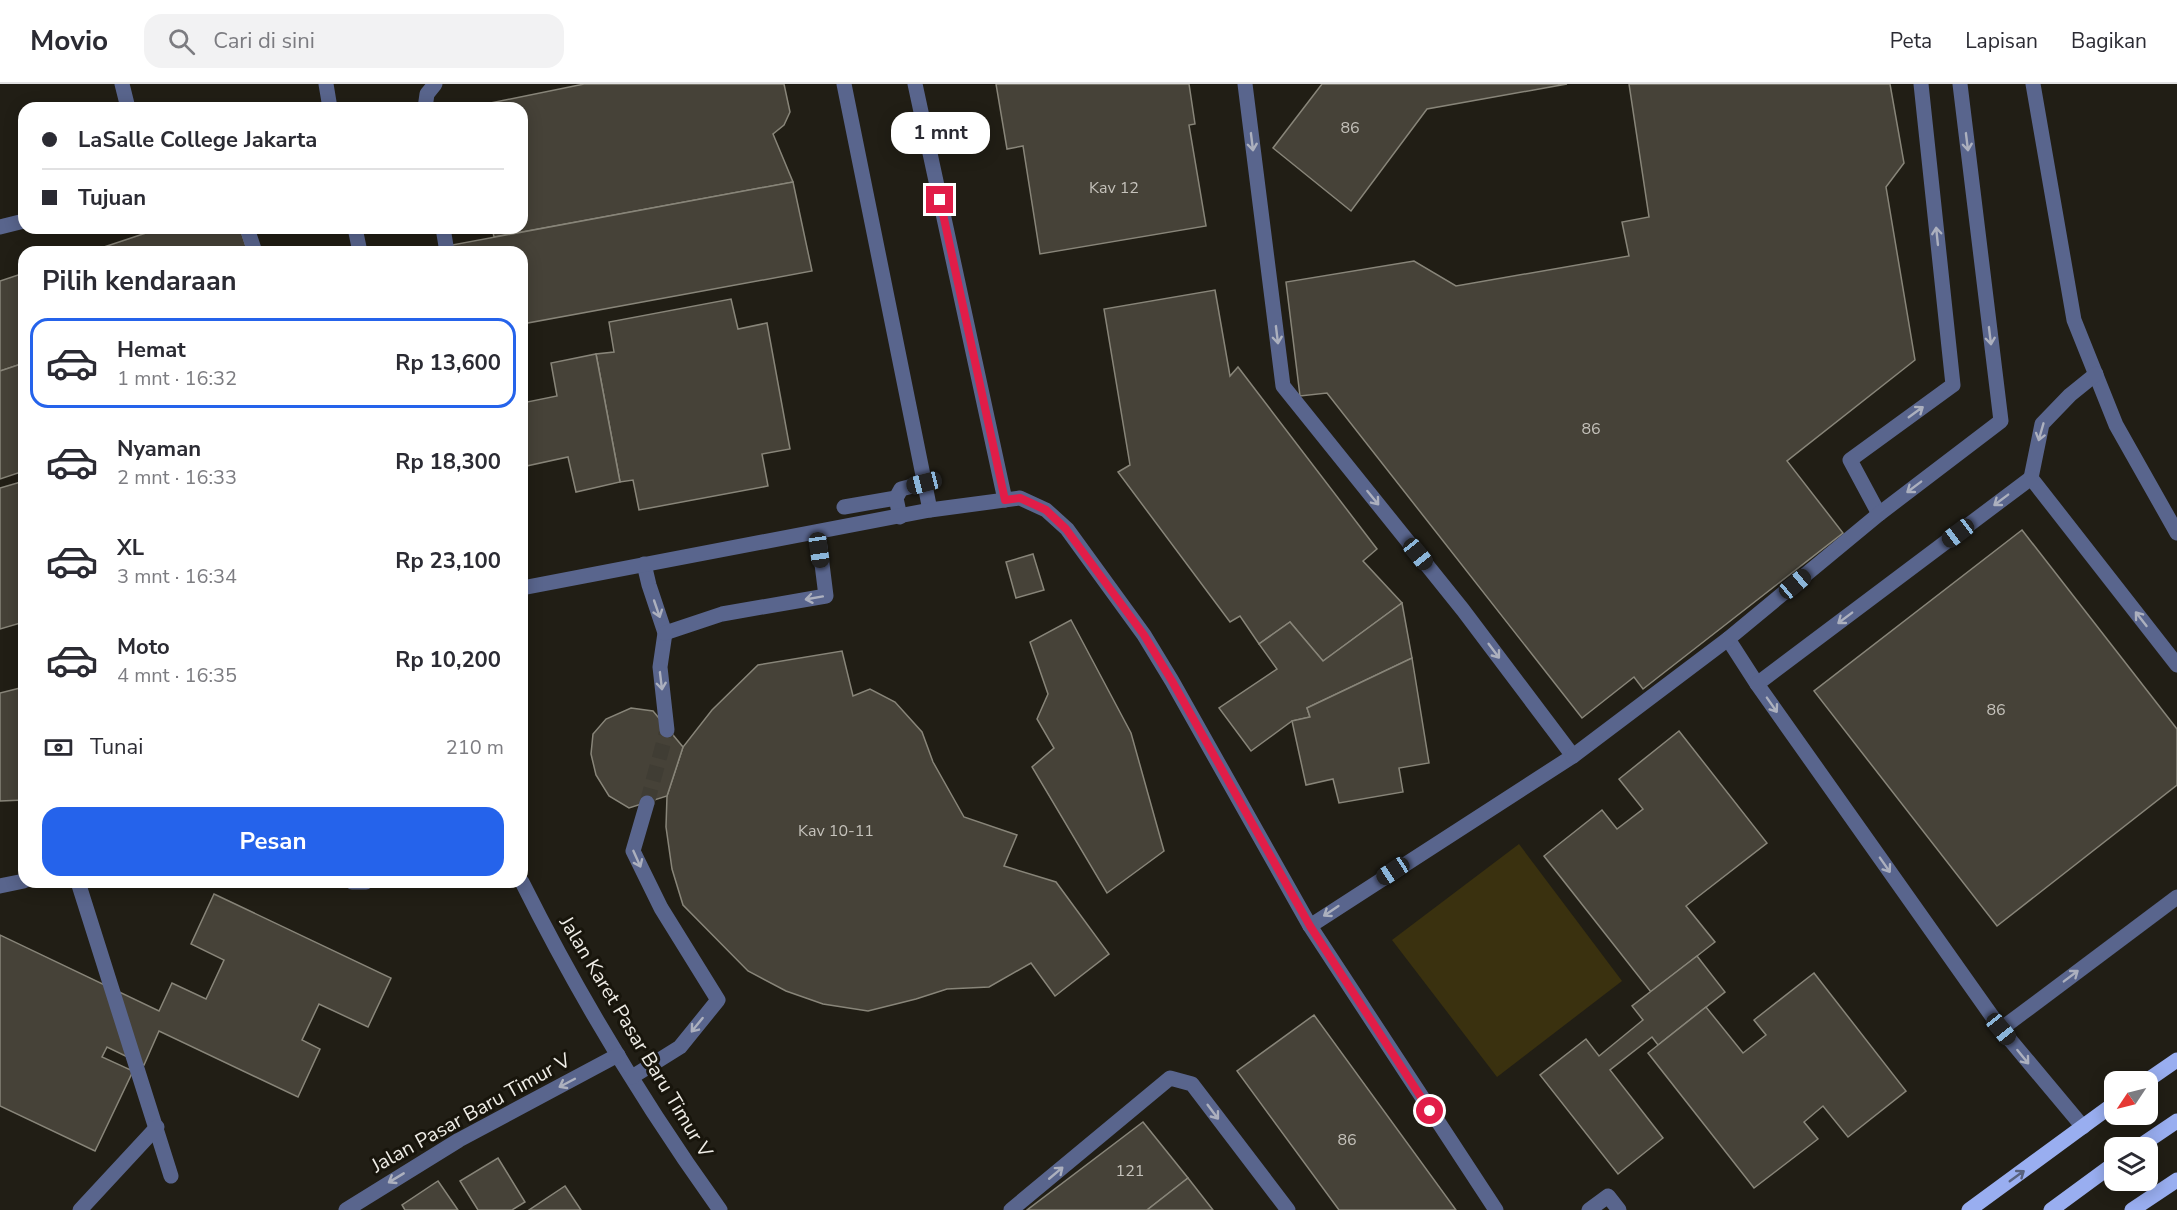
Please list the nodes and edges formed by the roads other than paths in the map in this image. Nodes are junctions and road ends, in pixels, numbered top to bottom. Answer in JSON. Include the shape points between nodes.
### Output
{"nodes":[{"id":1,"x":122,"y":84,"type":"edge"},
{"id":2,"x":326,"y":84,"type":"edge"},
{"id":3,"x":435,"y":84,"type":"edge"},
{"id":4,"x":844,"y":84,"type":"edge"},
{"id":5,"x":915,"y":84,"type":"edge"},
{"id":6,"x":1245,"y":84,"type":"edge"},
{"id":7,"x":1921,"y":84,"type":"edge"},
{"id":8,"x":1960,"y":84,"type":"edge"},
{"id":9,"x":2033,"y":84,"type":"edge"},
{"id":10,"x":126,"y":102,"type":"edge"},
{"id":11,"x":329,"y":102,"type":"edge"},
{"id":12,"x":426,"y":102,"type":"edge"},
{"id":13,"x":18,"y":222,"type":"edge"},
{"id":14,"x":0,"y":227,"type":"edge"},
{"id":15,"x":2096,"y":374,"type":"junction"},
{"id":16,"x":2031,"y":478,"type":"junction"},
{"id":17,"x":924,"y":483,"type":"junction"},
{"id":18,"x":896,"y":498,"type":"junction"},
{"id":19,"x":1005,"y":500,"type":"junction"},
{"id":20,"x":844,"y":507,"type":"dead end"},
{"id":21,"x":930,"y":510,"type":"junction"},
{"id":22,"x":1880,"y":514,"type":"junction"},
{"id":23,"x":900,"y":517,"type":"junction"},
{"id":24,"x":818,"y":532,"type":"junction"},
{"id":25,"x":2177,"y":533,"type":"edge"},
{"id":26,"x":644,"y":564,"type":"junction"},
{"id":27,"x":528,"y":587,"type":"edge"},
{"id":28,"x":665,"y":633,"type":"junction"},
{"id":29,"x":1728,"y":639,"type":"junction"},
{"id":30,"x":2177,"y":665,"type":"edge"},
{"id":31,"x":1757,"y":684,"type":"junction"},
{"id":32,"x":667,"y":730,"type":"tunnel mouth"},
{"id":33,"x":1573,"y":756,"type":"junction"},
{"id":34,"x":647,"y":803,"type":"tunnel mouth"},
{"id":35,"x":18,"y":882,"type":"edge"},
{"id":36,"x":0,"y":886,"type":"edge"},
{"id":37,"x":80,"y":888,"type":"edge"},
{"id":38,"x":525,"y":888,"type":"edge"},
{"id":39,"x":2177,"y":897,"type":"edge"},
{"id":40,"x":1310,"y":926,"type":"junction"},
{"id":41,"x":2001,"y":1029,"type":"junction"},
{"id":42,"x":618,"y":1055,"type":"junction"},
{"id":43,"x":2177,"y":1060,"type":"edge"},
{"id":44,"x":2158,"y":1073,"type":"edge"},
{"id":45,"x":632,"y":1077,"type":"junction"},
{"id":46,"x":2104,"y":1111,"type":"edge"},
{"id":47,"x":2177,"y":1121,"type":"edge"},
{"id":48,"x":157,"y":1127,"type":"junction"},
{"id":49,"x":2083,"y":1127,"type":"junction"},
{"id":50,"x":2153,"y":1137,"type":"edge"},
{"id":51,"x":2104,"y":1171,"type":"edge"},
{"id":52,"x":171,"y":1176,"type":"dead end"},
{"id":53,"x":2177,"y":1180,"type":"edge"},
{"id":54,"x":80,"y":1210,"type":"edge"},
{"id":55,"x":346,"y":1210,"type":"edge"},
{"id":56,"x":720,"y":1210,"type":"edge"},
{"id":57,"x":1011,"y":1210,"type":"edge"},
{"id":58,"x":1287,"y":1210,"type":"edge"},
{"id":59,"x":1496,"y":1210,"type":"edge"},
{"id":60,"x":1589,"y":1210,"type":"edge"},
{"id":61,"x":1619,"y":1210,"type":"edge"},
{"id":62,"x":1969,"y":1210,"type":"edge"},
{"id":63,"x":2051,"y":1210,"type":"edge"},
{"id":64,"x":2132,"y":1210,"type":"edge"}],
"edges":[{"from":1,"to":10,"type":"street"},
{"from":2,"to":11,"type":"street"},
{"from":3,"to":12,"type":"street"},
{"from":4,"to":17,"type":"street"},
{"from":5,"to":19,"type":"street"},
{"from":6,"to":33,"type":"street","one_way":true,"via":[[1283,386],[1463,610]]},
{"from":22,"to":7,"type":"street","one_way":true,"via":[[1850,460],[1953,386]]},
{"from":8,"to":22,"type":"street","one_way":true,"via":[[2001,421]]},
{"from":9,"to":15,"type":"street","via":[[2074,320]]},
{"from":13,"to":14,"type":"street"},
{"from":15,"to":16,"type":"street","one_way":true,"via":[[2042,424]]},
{"from":15,"to":25,"type":"street","via":[[2116,425]]},
{"from":30,"to":16,"type":"street","one_way":true},
{"from":16,"to":31,"type":"street","one_way":true},
{"from":17,"to":18,"type":"street","via":[[901,489]]},
{"from":17,"to":21,"type":"street"},
{"from":18,"to":20,"type":"street"},
{"from":18,"to":23,"type":"street"},
{"from":19,"to":21,"type":"street"},
{"from":19,"to":40,"type":"street","via":[[1020,498],[1046,510],[1066,529],[1144,635]]},
{"from":21,"to":23,"type":"street"},
{"from":22,"to":29,"type":"street"},
{"from":23,"to":24,"type":"street"},
{"from":24,"to":26,"type":"street"},
{"from":24,"to":28,"type":"street","one_way":true,"via":[[826,597],[722,614]]},
{"from":26,"to":27,"type":"street"},
{"from":26,"to":28,"type":"street","one_way":true},
{"from":28,"to":32,"type":"street","one_way":true,"via":[[660,667]]},
{"from":29,"to":31,"type":"street"},
{"from":29,"to":33,"type":"street"},
{"from":31,"to":41,"type":"street","one_way":true},
{"from":33,"to":40,"type":"street","one_way":true},
{"from":34,"to":45,"type":"street","one_way":true,"via":[[633,850],[661,908],[718,1000],[680,1047]]},
{"from":35,"to":36,"type":"street"},
{"from":37,"to":48,"type":"street"},
{"from":38,"to":42,"type":"street","name":"Jalan Karet Pasar Baru Timur V"},
{"from":41,"to":39,"type":"street","one_way":true},
{"from":40,"to":59,"type":"street"},
{"from":41,"to":49,"type":"street","one_way":true},
{"from":42,"to":45,"type":"street","name":"Jalan Karet Pasar Baru Timur V"},
{"from":42,"to":55,"type":"street","name":"Jalan Pasar Baru Timur V","one_way":true,"via":[[459,1140]]},
{"from":43,"to":44,"type":"main road"},
{"from":45,"to":56,"type":"street","name":"Jalan Karet Pasar Baru Timur V"},
{"from":46,"to":49,"type":"main road"},
{"from":47,"to":50,"type":"main road"},
{"from":48,"to":52,"type":"street"},
{"from":48,"to":54,"type":"street"},
{"from":62,"to":49,"type":"main road","one_way":true},
{"from":51,"to":63,"type":"main road"},
{"from":53,"to":64,"type":"main road"},
{"from":57,"to":58,"type":"street","one_way":true,"via":[[1170,1078],[1192,1084]]},
{"from":60,"to":61,"type":"street","via":[[1608,1196]]}]}
